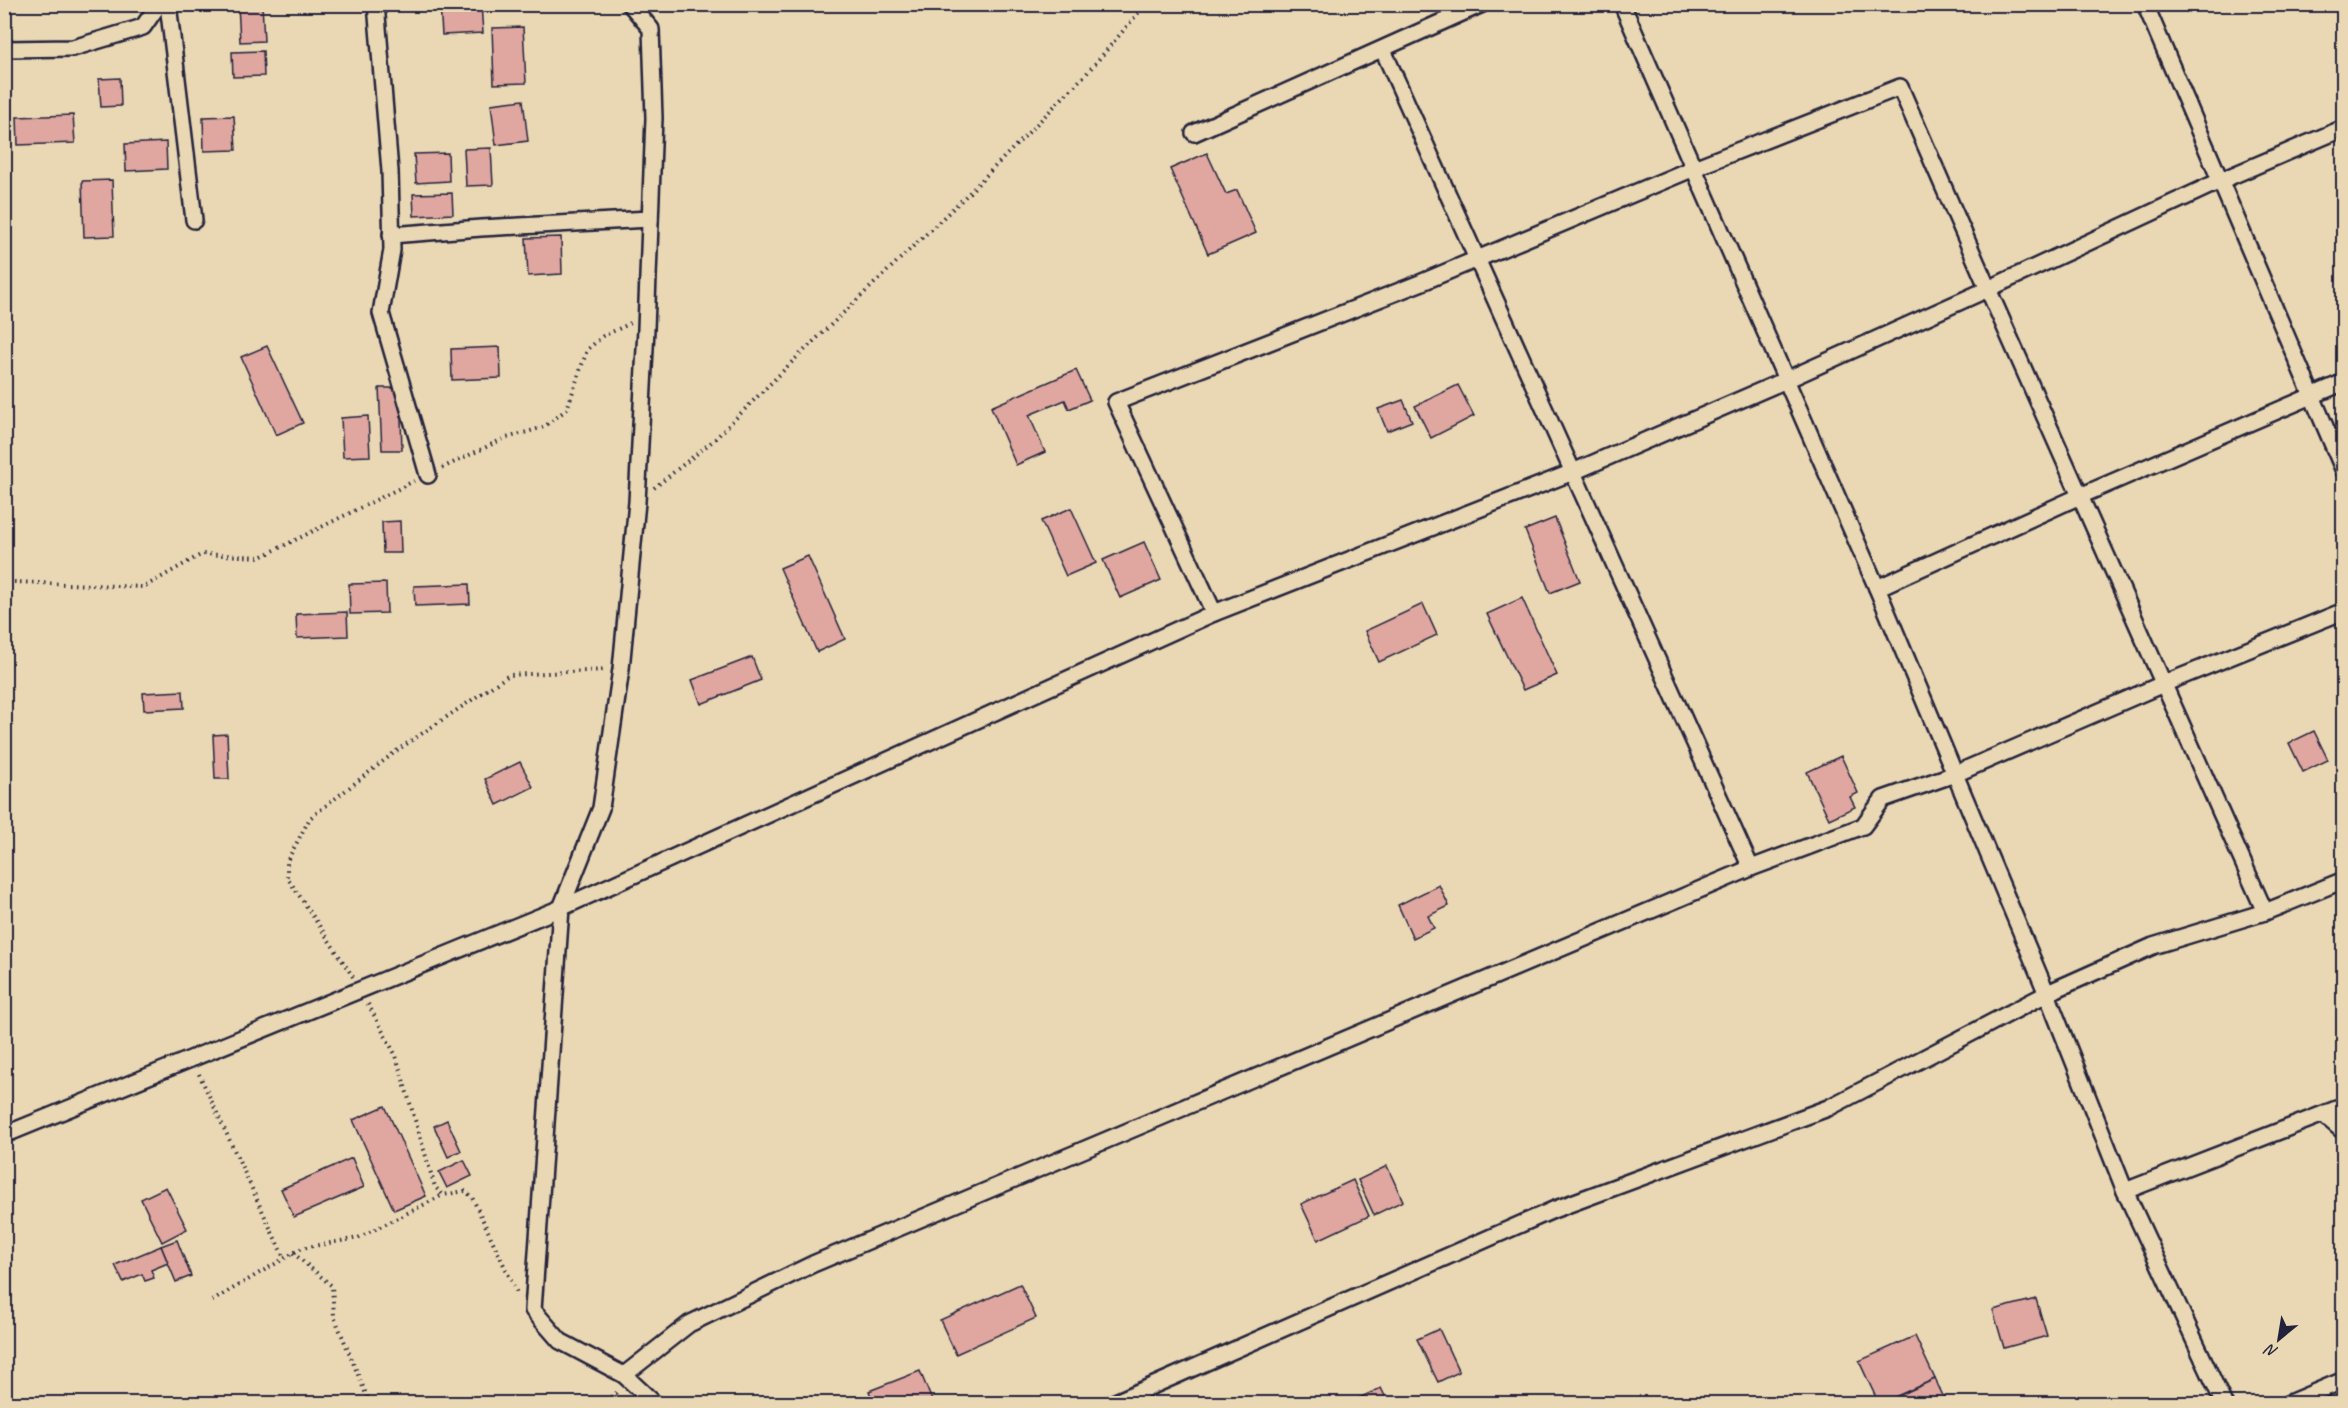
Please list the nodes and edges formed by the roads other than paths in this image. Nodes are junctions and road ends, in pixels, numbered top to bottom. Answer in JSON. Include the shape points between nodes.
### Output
{"nodes":[{"id":1,"x":159,"y":4,"type":"edge"},
{"id":2,"x":168,"y":4,"type":"edge"},
{"id":3,"x":376,"y":4,"type":"edge"},
{"id":4,"x":630,"y":4,"type":"edge"},
{"id":5,"x":1482,"y":4,"type":"edge"},
{"id":6,"x":1622,"y":4,"type":"edge"},
{"id":7,"x":2145,"y":4,"type":"edge"},
{"id":8,"x":4,"y":49,"type":"edge"},
{"id":9,"x":1383,"y":50,"type":"junction"},
{"id":10,"x":2343,"y":128,"type":"edge"},
{"id":11,"x":1194,"y":133,"type":"dead end"},
{"id":12,"x":1694,"y":168,"type":"junction"},
{"id":13,"x":2222,"y":180,"type":"junction"},
{"id":14,"x":650,"y":219,"type":"junction"},
{"id":15,"x":194,"y":220,"type":"dead end"},
{"id":16,"x":391,"y":235,"type":"junction"},
{"id":17,"x":1477,"y":258,"type":"junction"},
{"id":18,"x":1988,"y":289,"type":"junction"},
{"id":19,"x":1786,"y":380,"type":"junction"},
{"id":20,"x":2343,"y":382,"type":"edge"},
{"id":21,"x":2312,"y":395,"type":"junction"},
{"id":22,"x":2343,"y":471,"type":"edge"},
{"id":23,"x":1573,"y":472,"type":"junction"},
{"id":24,"x":428,"y":475,"type":"road end"},
{"id":25,"x":2079,"y":496,"type":"junction"},
{"id":26,"x":1877,"y":588,"type":"junction"},
{"id":27,"x":2343,"y":611,"type":"edge"},
{"id":28,"x":1214,"y":613,"type":"junction"},
{"id":29,"x":2163,"y":684,"type":"junction"},
{"id":30,"x":1955,"y":774,"type":"junction"},
{"id":31,"x":1750,"y":868,"type":"junction"},
{"id":32,"x":2343,"y":880,"type":"edge"},
{"id":33,"x":561,"y":908,"type":"junction"},
{"id":34,"x":2265,"y":912,"type":"junction"},
{"id":35,"x":2047,"y":994,"type":"junction"},
{"id":36,"x":2343,"y":1107,"type":"edge"},
{"id":37,"x":2324,"y":1115,"type":"junction"},
{"id":38,"x":2343,"y":1132,"type":"edge"},
{"id":39,"x":4,"y":1135,"type":"edge"},
{"id":40,"x":2125,"y":1191,"type":"junction"},
{"id":41,"x":624,"y":1375,"type":"junction"},
{"id":42,"x":2343,"y":1380,"type":"edge"},
{"id":43,"x":655,"y":1404,"type":"edge"},
{"id":44,"x":1111,"y":1404,"type":"edge"},
{"id":45,"x":2224,"y":1404,"type":"edge"},
{"id":46,"x":2287,"y":1404,"type":"edge"}],
"edges":[{"from":1,"to":8,"type":"street","via":[[143,27],[73,48]]},
{"from":2,"to":15,"type":"street"},
{"from":3,"to":16,"type":"street","via":[[390,171]]},
{"from":4,"to":14,"type":"street","via":[[651,29],[654,118]]},
{"from":5,"to":9,"type":"street"},
{"from":6,"to":12,"type":"street"},
{"from":7,"to":13,"type":"street"},
{"from":9,"to":11,"type":"street"},
{"from":9,"to":17,"type":"street"},
{"from":10,"to":13,"type":"street"},
{"from":12,"to":17,"type":"street"},
{"from":12,"to":18,"type":"street","via":[[1900,87]]},
{"from":12,"to":19,"type":"street"},
{"from":13,"to":18,"type":"street"},
{"from":13,"to":21,"type":"street"},
{"from":14,"to":16,"type":"street"},
{"from":14,"to":33,"type":"street","via":[[637,502],[621,669],[601,808]]},
{"from":16,"to":24,"type":"street","via":[[381,313]]},
{"from":17,"to":23,"type":"street"},
{"from":17,"to":28,"type":"street","via":[[1116,402]]},
{"from":18,"to":19,"type":"street"},
{"from":18,"to":25,"type":"street"},
{"from":19,"to":23,"type":"street"},
{"from":19,"to":26,"type":"street"},
{"from":20,"to":21,"type":"street"},
{"from":21,"to":22,"type":"street"},
{"from":21,"to":25,"type":"street"},
{"from":23,"to":28,"type":"street"},
{"from":23,"to":31,"type":"street"},
{"from":25,"to":26,"type":"street"},
{"from":25,"to":29,"type":"street"},
{"from":26,"to":30,"type":"street"},
{"from":27,"to":29,"type":"street"},
{"from":28,"to":33,"type":"street"},
{"from":29,"to":30,"type":"street"},
{"from":29,"to":34,"type":"street"},
{"from":30,"to":31,"type":"street","via":[[1883,799],[1863,826]]},
{"from":30,"to":35,"type":"street"},
{"from":31,"to":41,"type":"street","via":[[813,1264],[688,1324]]},
{"from":32,"to":34,"type":"street"},
{"from":33,"to":39,"type":"street"},
{"from":33,"to":41,"type":"street","via":[[532,1310],[560,1341]]},
{"from":34,"to":35,"type":"street","via":[[2153,946]]},
{"from":35,"to":40,"type":"street"},
{"from":35,"to":44,"type":"street","via":[[1828,1108],[1553,1210]]},
{"from":36,"to":37,"type":"street"},
{"from":37,"to":38,"type":"street"},
{"from":37,"to":40,"type":"street"},
{"from":40,"to":45,"type":"street"},
{"from":41,"to":43,"type":"street"},
{"from":42,"to":46,"type":"street"}]}
